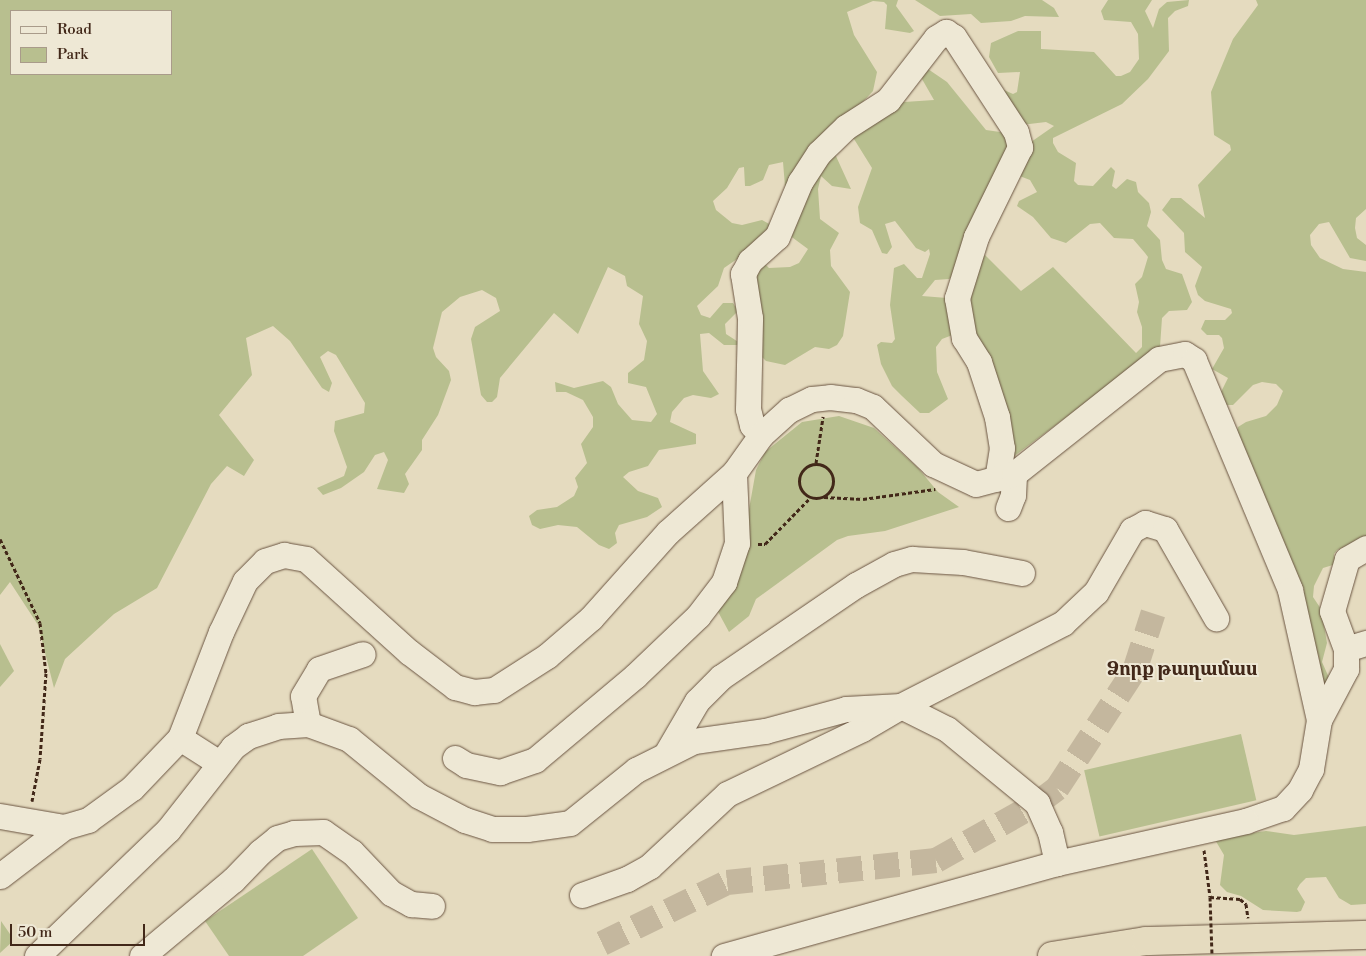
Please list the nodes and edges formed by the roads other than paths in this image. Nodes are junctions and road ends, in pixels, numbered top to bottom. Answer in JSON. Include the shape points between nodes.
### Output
{"nodes":[{"id":1,"x":760,"y":436,"type":"junction"},
{"id":2,"x":734,"y":473,"type":"junction"},
{"id":3,"x":1005,"y":476,"type":"junction"},
{"id":4,"x":1008,"y":508,"type":"dead end"},
{"id":5,"x":1366,"y":548,"type":"edge"},
{"id":6,"x":1022,"y":573,"type":"dead end"},
{"id":7,"x":1216,"y":618,"type":"dead end"},
{"id":8,"x":1356,"y":646,"type":"edge"},
{"id":9,"x":363,"y":654,"type":"dead end"},
{"id":10,"x":901,"y":706,"type":"junction"},
{"id":11,"x":1319,"y":720,"type":"junction"},
{"id":12,"x":308,"y":724,"type":"junction"},
{"id":13,"x":180,"y":738,"type":"junction"},
{"id":14,"x":666,"y":754,"type":"junction"},
{"id":15,"x":455,"y":758,"type":"dead end"},
{"id":16,"x":219,"y":763,"type":"junction"},
{"id":17,"x":0,"y":816,"type":"edge"},
{"id":18,"x":64,"y":827,"type":"junction"},
{"id":19,"x":1057,"y":863,"type":"junction"},
{"id":20,"x":0,"y":876,"type":"edge"},
{"id":21,"x":582,"y":895,"type":"dead end"},
{"id":22,"x":432,"y":906,"type":"dead end"},
{"id":23,"x":1366,"y":935,"type":"edge"},
{"id":24,"x":37,"y":956,"type":"edge"},
{"id":25,"x":142,"y":956,"type":"edge"},
{"id":26,"x":724,"y":956,"type":"edge"},
{"id":27,"x":1052,"y":956,"type":"edge"}],
"edges":[{"from":1,"to":2,"type":"street"},
{"from":1,"to":3,"type":"street","via":[[789,410],[812,399],[830,397],[873,407],[933,464],[976,484]]},
{"from":1,"to":3,"type":"street","via":[[752,425],[748,409],[750,318],[743,274],[750,261],[777,237],[800,182],[819,153],[846,127],[888,100],[936,38],[946,32],[954,37],[1016,132],[1020,147],[976,237],[957,298],[964,338],[979,362],[998,417]]},
{"from":2,"to":13,"type":"street","via":[[668,532],[591,618],[547,656],[494,690],[474,692],[455,686],[409,652],[306,559],[284,555],[265,561],[245,582],[221,632]]},
{"from":2,"to":15,"type":"street","via":[[738,543],[724,582],[698,616],[534,760],[500,772],[466,765]]},
{"from":3,"to":4,"type":"street","via":[[1013,496]]},
{"from":3,"to":11,"type":"street","via":[[1159,359],[1184,354],[1194,360],[1290,590]]},
{"from":5,"to":8,"type":"street","via":[[1347,559],[1332,611]]},
{"from":6,"to":14,"type":"street","via":[[963,562],[912,560],[894,564],[856,585],[721,677],[697,701]]},
{"from":7,"to":10,"type":"street","via":[[1165,529],[1145,523],[1132,530],[1096,592],[1063,623]]},
{"from":8,"to":11,"type":"street"},
{"from":9,"to":12,"type":"street","via":[[319,669],[303,696]]},
{"from":10,"to":14,"type":"street","via":[[846,709],[765,731],[694,741]]},
{"from":10,"to":19,"type":"street","via":[[947,729],[1037,803],[1050,832]]},
{"from":10,"to":21,"type":"street","via":[[862,729],[727,794],[650,866],[627,880]]},
{"from":11,"to":19,"type":"street","via":[[1311,769],[1300,790],[1283,808],[1246,820]]},
{"from":12,"to":14,"type":"street","via":[[349,739],[419,796],[465,820],[492,829],[549,828],[570,823],[590,810],[614,786]]},
{"from":12,"to":16,"type":"street","via":[[278,726],[248,736]]},
{"from":13,"to":16,"type":"street"},
{"from":13,"to":18,"type":"street","via":[[132,788],[88,820]]},
{"from":16,"to":24,"type":"street","via":[[168,830]]},
{"from":17,"to":18,"type":"street"},
{"from":18,"to":20,"type":"street"},
{"from":19,"to":26,"type":"street"},
{"from":22,"to":25,"type":"street","via":[[411,904],[391,893],[352,852],[323,832],[294,832],[277,838],[234,880]]},
{"from":23,"to":27,"type":"highway","via":[[1146,940]]}]}
